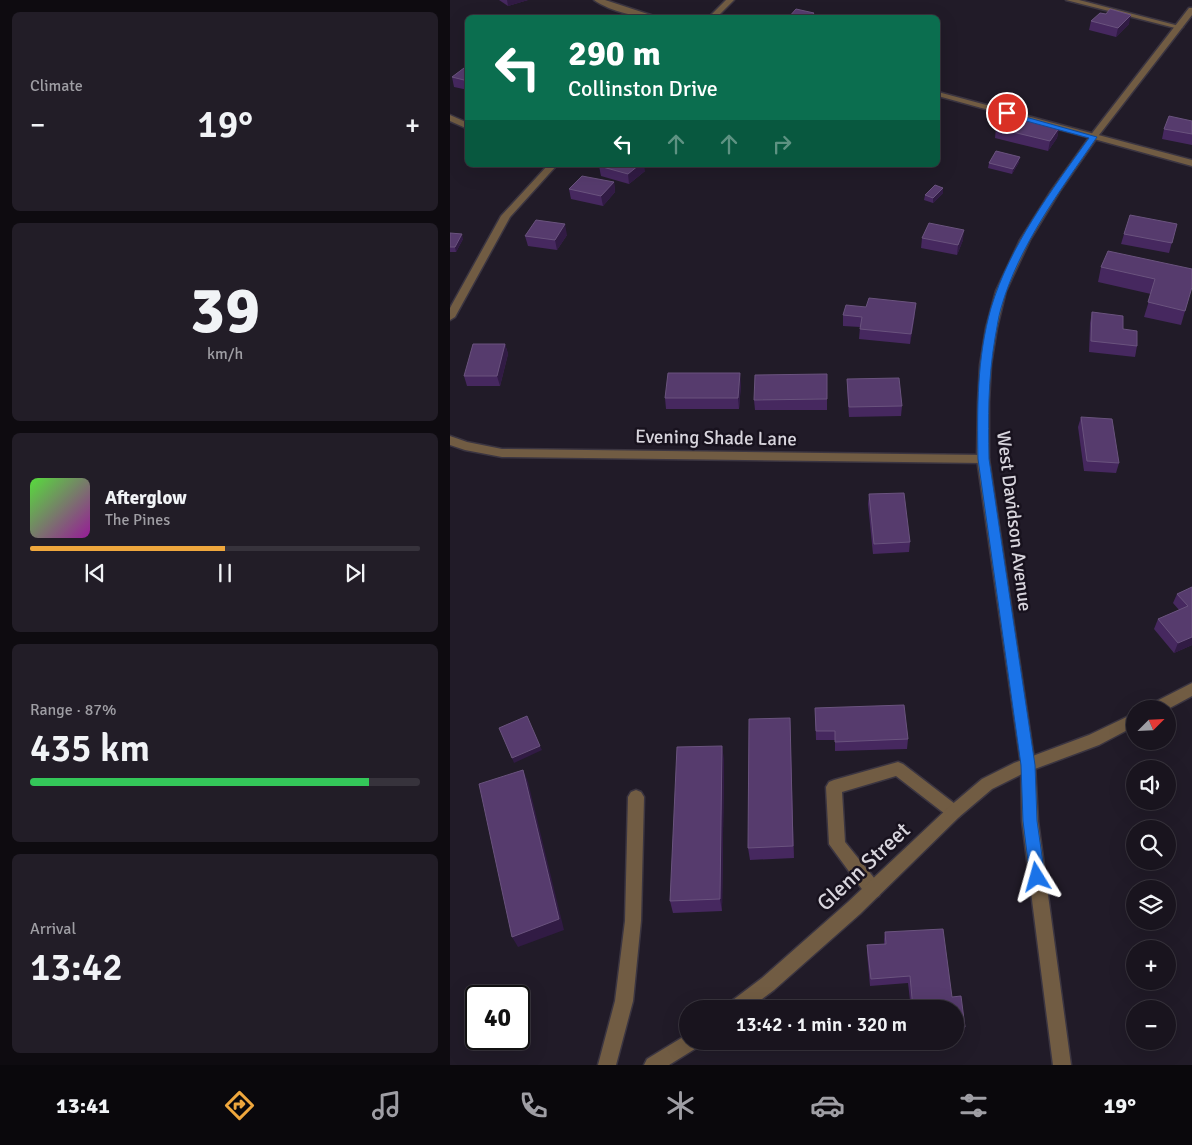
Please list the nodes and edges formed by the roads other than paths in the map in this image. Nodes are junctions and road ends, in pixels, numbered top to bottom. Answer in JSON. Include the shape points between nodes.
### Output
{"nodes":[{"id":1,"x":598,"y":0,"type":"edge"},
{"id":2,"x":730,"y":0,"type":"edge"},
{"id":3,"x":1070,"y":0,"type":"edge"},
{"id":4,"x":1192,"y":10,"type":"edge"},
{"id":5,"x":645,"y":15,"type":"edge"},
{"id":6,"x":714,"y":15,"type":"edge"},
{"id":7,"x":1179,"y":26,"type":"junction"},
{"id":8,"x":940,"y":95,"type":"edge"},
{"id":9,"x":450,"y":118,"type":"edge"},
{"id":10,"x":465,"y":126,"type":"edge"},
{"id":11,"x":1093,"y":137,"type":"junction"},
{"id":12,"x":1192,"y":163,"type":"edge"},
{"id":13,"x":551,"y":167,"type":"edge"},
{"id":14,"x":450,"y":317,"type":"edge"},
{"id":15,"x":450,"y":440,"type":"edge"},
{"id":16,"x":983,"y":459,"type":"junction"},
{"id":17,"x":1192,"y":689,"type":"edge"},
{"id":18,"x":1171,"y":700,"type":"edge"},
{"id":19,"x":1126,"y":724,"type":"edge"},
{"id":20,"x":1028,"y":765,"type":"junction"},
{"id":21,"x":636,"y":797,"type":"dead end"},
{"id":22,"x":954,"y":812,"type":"junction"},
{"id":23,"x":873,"y":890,"type":"junction"},
{"id":24,"x":747,"y":1000,"type":"edge"},
{"id":25,"x":679,"y":1049,"type":"edge"},
{"id":26,"x":607,"y":1065,"type":"edge"},
{"id":27,"x":653,"y":1065,"type":"edge"},
{"id":28,"x":1062,"y":1065,"type":"edge"}],
"edges":[{"from":1,"to":5,"type":"street"},
{"from":2,"to":6,"type":"street"},
{"from":3,"to":7,"type":"street"},
{"from":4,"to":7,"type":"street","name":"West Davidson Avenue"},
{"from":7,"to":11,"type":"street","name":"West Davidson Avenue"},
{"from":8,"to":11,"type":"street"},
{"from":9,"to":10,"type":"street"},
{"from":11,"to":12,"type":"street"},
{"from":11,"to":16,"type":"street","name":"West Davidson Avenue","via":[[1031,229],[1002,290],[984,372]]},
{"from":13,"to":14,"type":"street","via":[[506,216]]},
{"from":15,"to":16,"type":"street","name":"Evening Shade Lane","via":[[502,453]]},
{"from":16,"to":20,"type":"street","name":"West Davidson Avenue"},
{"from":17,"to":18,"type":"street"},
{"from":19,"to":20,"type":"street","name":"Glenn Street","via":[[1094,740]]},
{"from":20,"to":22,"type":"street","name":"Glenn Street","via":[[987,784]]},
{"from":20,"to":28,"type":"street","name":"West Davidson Avenue","via":[[1030,821]]},
{"from":21,"to":26,"type":"street","via":[[633,922],[624,1001]]},
{"from":22,"to":23,"type":"street","name":"Glenn Street"},
{"from":22,"to":23,"type":"street","via":[[898,769],[834,787],[837,844]]},
{"from":23,"to":24,"type":"street","name":"Glenn Street"},
{"from":25,"to":27,"type":"street"}]}
